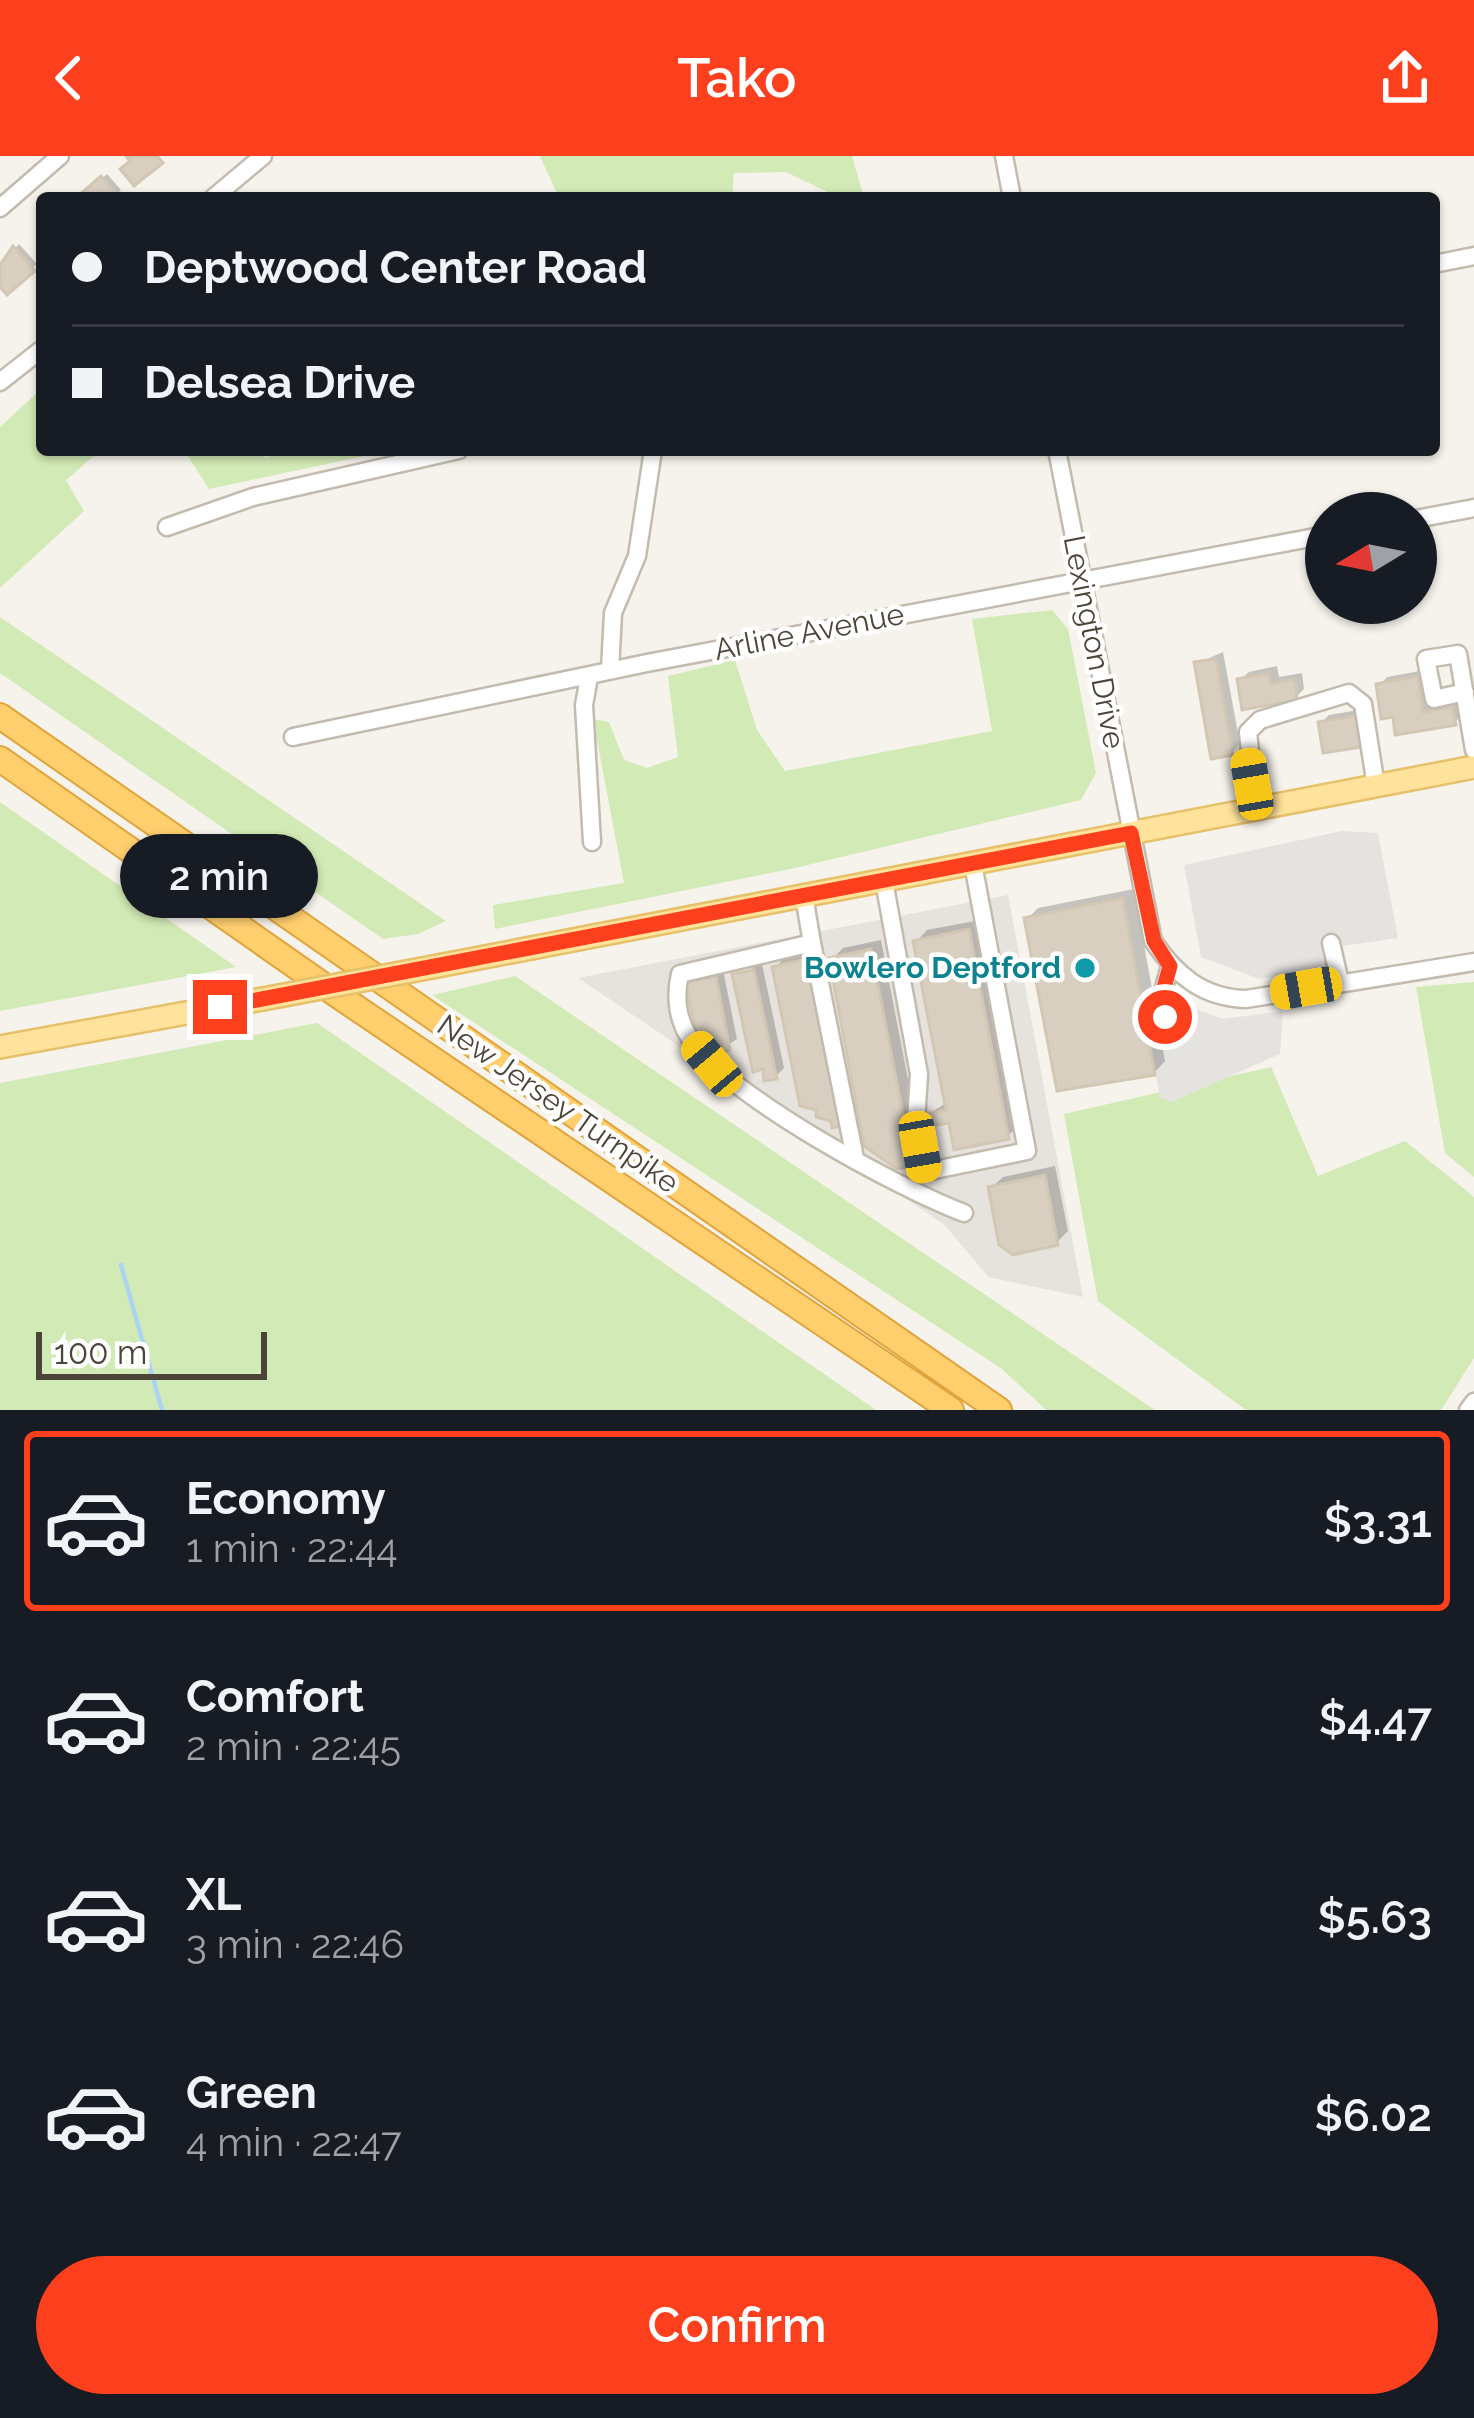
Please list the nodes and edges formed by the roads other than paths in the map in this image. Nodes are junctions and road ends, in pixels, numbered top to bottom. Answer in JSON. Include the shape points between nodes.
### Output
{"nodes":[{"id":1,"x":60,"y":156,"type":"edge"},
{"id":2,"x":263,"y":156,"type":"edge"},
{"id":3,"x":1004,"y":156,"type":"edge"},
{"id":4,"x":221,"y":192,"type":"edge"},
{"id":5,"x":1011,"y":192,"type":"edge"},
{"id":6,"x":0,"y":208,"type":"edge"},
{"id":7,"x":1474,"y":256,"type":"edge"},
{"id":8,"x":1440,"y":263,"type":"edge"},
{"id":9,"x":36,"y":354,"type":"edge"},
{"id":10,"x":0,"y":382,"type":"edge"},
{"id":11,"x":433,"y":456,"type":"edge"},
{"id":12,"x":652,"y":456,"type":"edge"},
{"id":13,"x":1058,"y":456,"type":"edge"},
{"id":14,"x":1474,"y":508,"type":"edge"},
{"id":15,"x":1437,"y":515,"type":"edge"},
{"id":16,"x":166,"y":527,"type":"dead end"},
{"id":17,"x":1305,"y":539,"type":"edge"},
{"id":18,"x":1081,"y":582,"type":"junction"},
{"id":19,"x":610,"y":670,"type":"junction"},
{"id":20,"x":589,"y":677,"type":"junction"},
{"id":21,"x":1465,"y":692,"type":"dead end"},
{"id":22,"x":0,"y":716,"type":"edge"},
{"id":23,"x":293,"y":737,"type":"dead end"},
{"id":24,"x":1474,"y":750,"type":"edge"},
{"id":25,"x":0,"y":759,"type":"edge"},
{"id":26,"x":1474,"y":767,"type":"edge"},
{"id":27,"x":1376,"y":786,"type":"junction"},
{"id":28,"x":1256,"y":809,"type":"junction"},
{"id":29,"x":1131,"y":833,"type":"junction"},
{"id":30,"x":592,"y":842,"type":"dead end"},
{"id":31,"x":973,"y":864,"type":"junction"},
{"id":32,"x":884,"y":881,"type":"junction"},
{"id":33,"x":804,"y":896,"type":"junction"},
{"id":34,"x":812,"y":943,"type":"junction"},
{"id":35,"x":1331,"y":943,"type":"dead end"},
{"id":36,"x":1474,"y":962,"type":"edge"},
{"id":37,"x":1170,"y":966,"type":"junction"},
{"id":38,"x":1340,"y":982,"type":"junction"},
{"id":39,"x":1165,"y":1017,"type":"dead end"},
{"id":40,"x":0,"y":1048,"type":"edge"},
{"id":41,"x":855,"y":1158,"type":"junction"},
{"id":42,"x":964,"y":1213,"type":"dead end"},
{"id":43,"x":1474,"y":1402,"type":"edge"},
{"id":44,"x":951,"y":1410,"type":"edge"},
{"id":45,"x":999,"y":1410,"type":"edge"},
{"id":46,"x":1468,"y":1410,"type":"edge"}],
"edges":[{"from":1,"to":6,"type":"street"},
{"from":2,"to":4,"type":"street"},
{"from":3,"to":5,"type":"street"},
{"from":7,"to":8,"type":"street"},
{"from":9,"to":10,"type":"street"},
{"from":11,"to":16,"type":"street","via":[[253,497]]},
{"from":12,"to":19,"type":"street","via":[[637,556],[613,613]]},
{"from":13,"to":18,"type":"street","name":"Lexington Drive"},
{"from":14,"to":15,"type":"street"},
{"from":17,"to":18,"type":"street","name":"Arline Avenue"},
{"from":18,"to":19,"type":"street","name":"Arline Avenue"},
{"from":18,"to":29,"type":"street","name":"Lexington Drive"},
{"from":19,"to":20,"type":"street","name":"Arline Avenue"},
{"from":20,"to":23,"type":"street","name":"Arline Avenue"},
{"from":20,"to":30,"type":"street"},
{"from":21,"to":24,"type":"street"},
{"from":22,"to":45,"type":"highway","name":"New Jersey Turnpike"},
{"from":25,"to":44,"type":"highway","name":"New Jersey Turnpike"},
{"from":26,"to":27,"type":"main road"},
{"from":27,"to":28,"type":"main road"},
{"from":27,"to":28,"type":"street","via":[[1363,704],[1349,693],[1260,720],[1248,732]]},
{"from":28,"to":29,"type":"main road"},
{"from":29,"to":31,"type":"main road"},
{"from":29,"to":37,"type":"street","name":"Lexington Drive","via":[[1154,941]]},
{"from":31,"to":32,"type":"main road"},
{"from":31,"to":32,"type":"street","via":[[1027,1151],[925,1172],[919,1074]]},
{"from":32,"to":33,"type":"main road"},
{"from":33,"to":34,"type":"street"},
{"from":33,"to":40,"type":"main road","bridge":true},
{"from":34,"to":41,"type":"street"},
{"from":34,"to":41,"type":"street","via":[[680,974],[675,994],[687,1035],[712,1064]]},
{"from":35,"to":38,"type":"street"},
{"from":36,"to":38,"type":"street"},
{"from":37,"to":38,"type":"street","via":[[1226,998]]},
{"from":37,"to":39,"type":"street","via":[[1160,1002]]},
{"from":41,"to":42,"type":"street"},
{"from":43,"to":46,"type":"street"}]}
